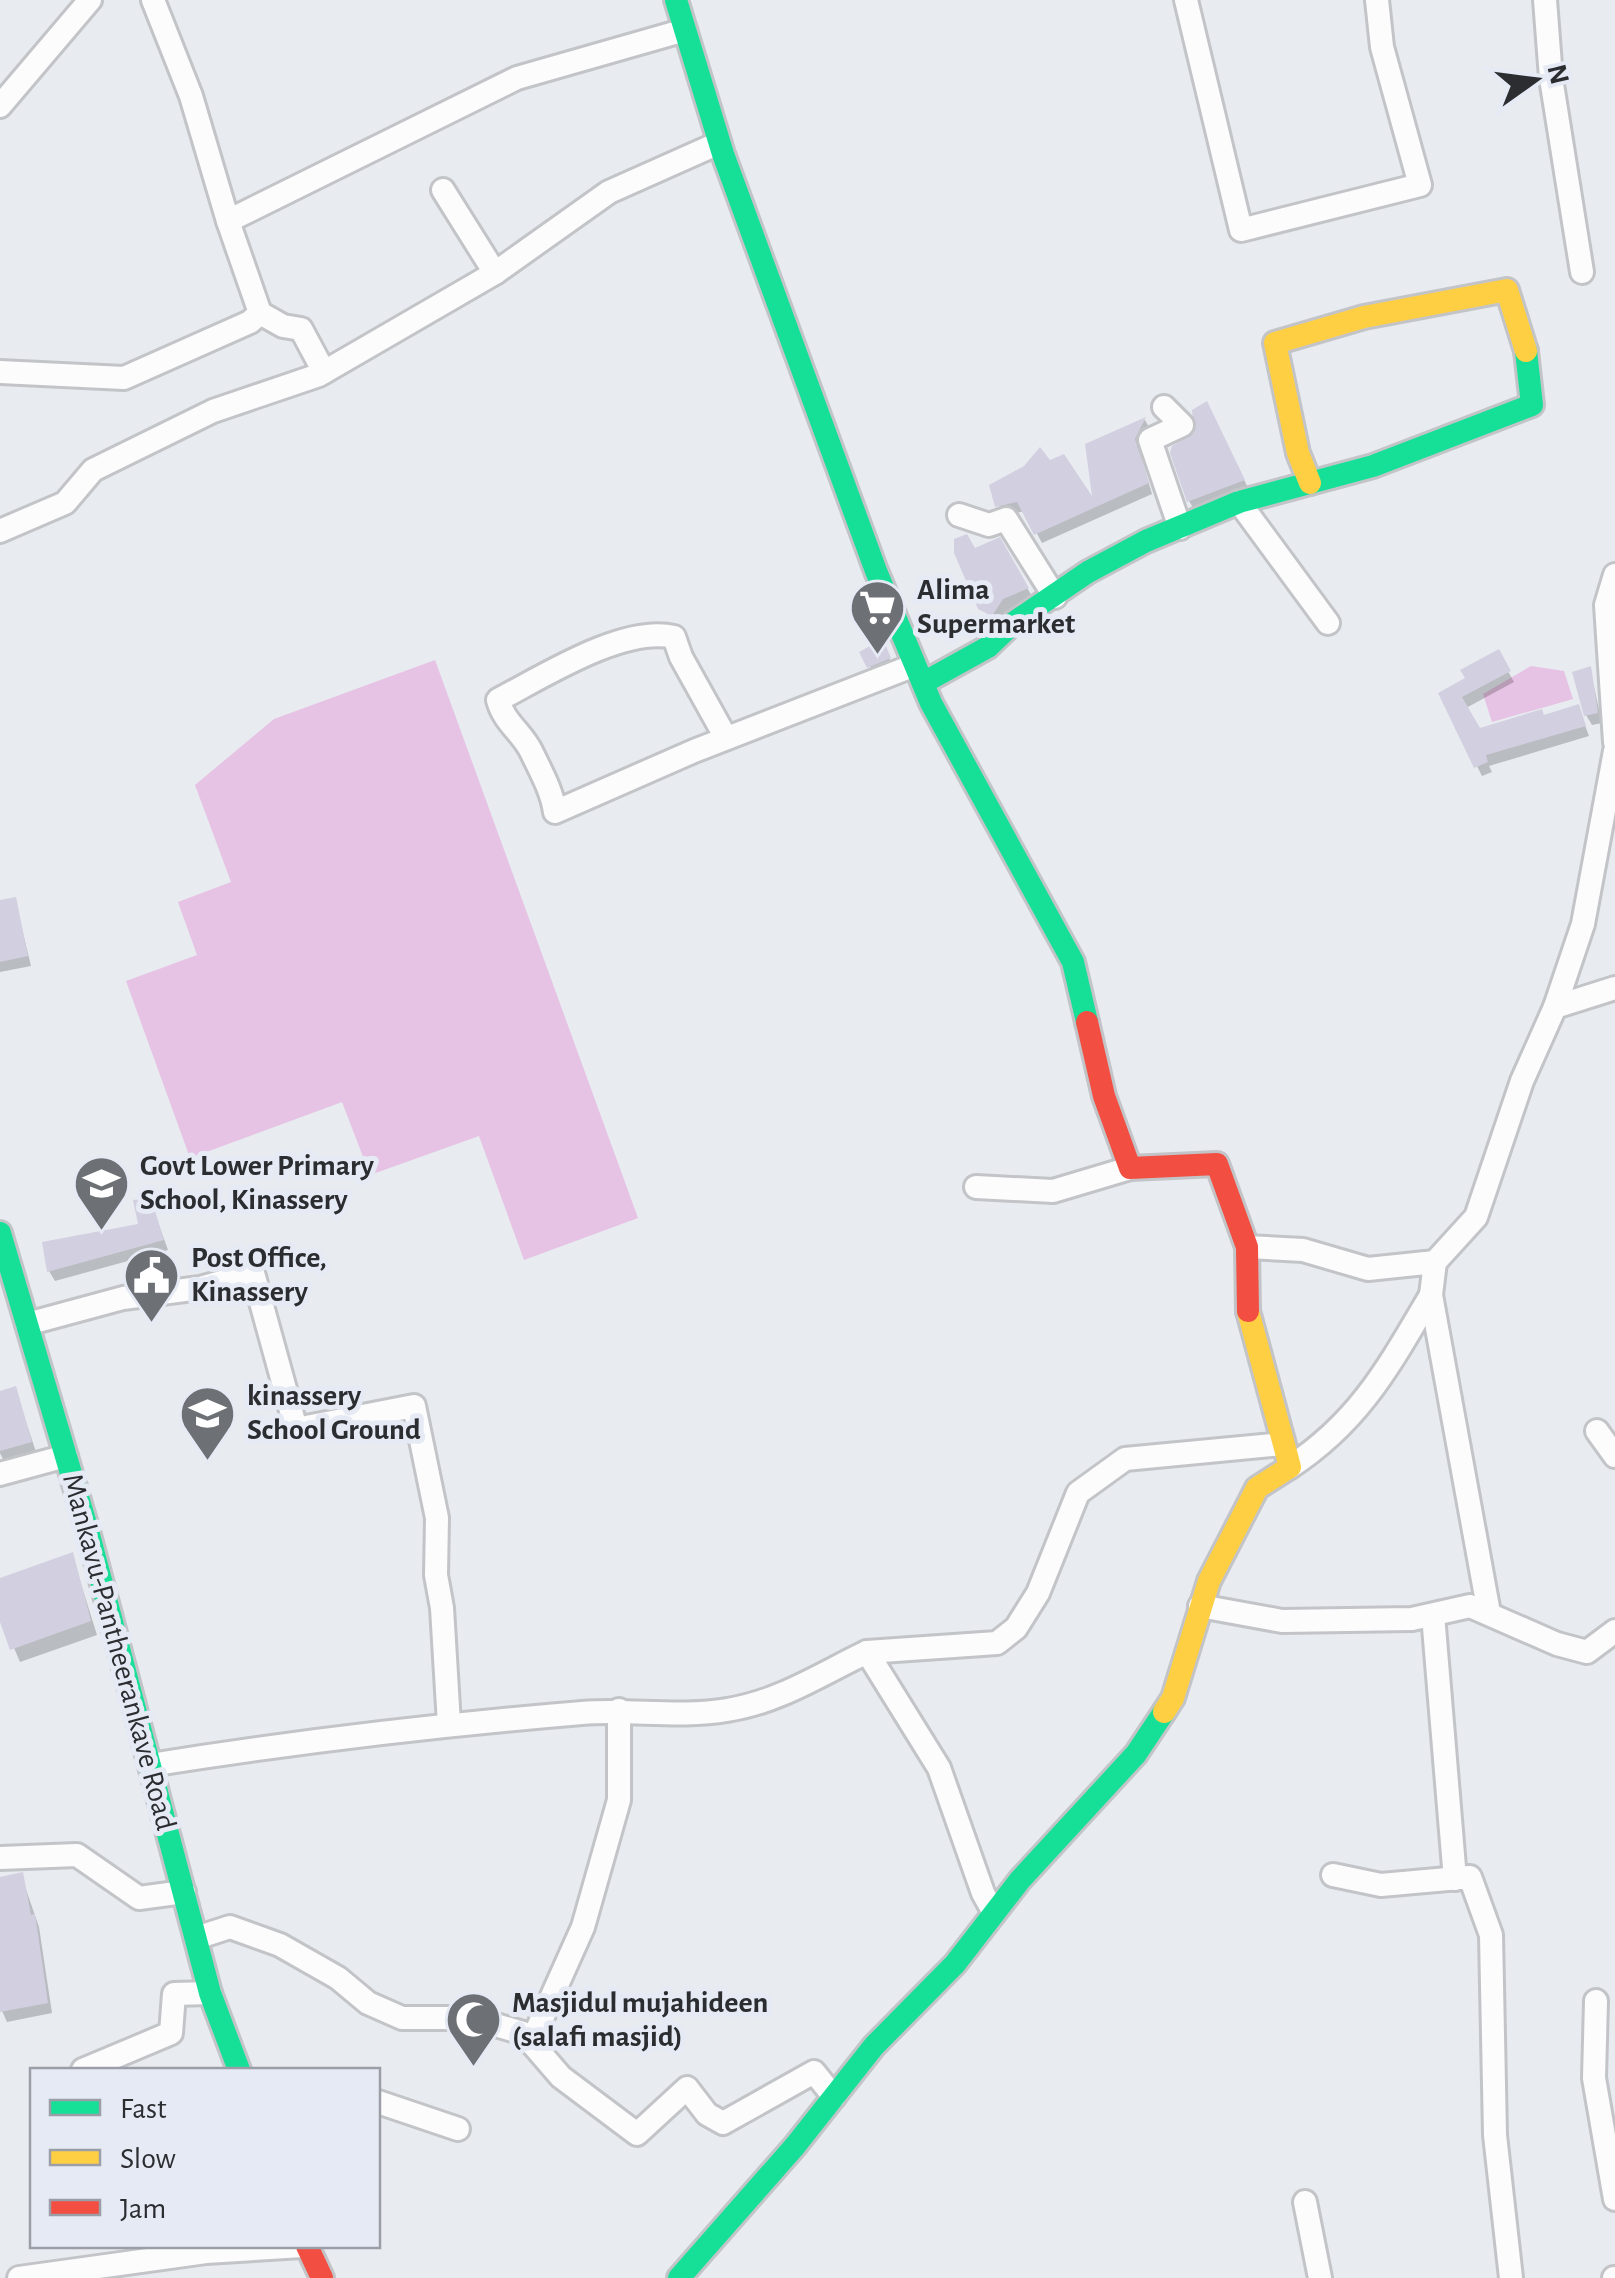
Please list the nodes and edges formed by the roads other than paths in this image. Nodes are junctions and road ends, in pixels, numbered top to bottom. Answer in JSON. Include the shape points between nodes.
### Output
{"nodes":[{"id":1,"x":90,"y":0,"type":"edge"},
{"id":2,"x":153,"y":0,"type":"edge"},
{"id":3,"x":676,"y":0,"type":"edge"},
{"id":4,"x":1186,"y":0,"type":"edge"},
{"id":5,"x":1377,"y":0,"type":"edge"},
{"id":6,"x":1545,"y":0,"type":"edge"},
{"id":7,"x":685,"y":30,"type":"junction"},
{"id":8,"x":0,"y":106,"type":"edge"},
{"id":9,"x":719,"y":143,"type":"junction"},
{"id":10,"x":443,"y":190,"type":"dead end"},
{"id":11,"x":228,"y":222,"type":"junction"},
{"id":12,"x":495,"y":272,"type":"junction"},
{"id":13,"x":1582,"y":272,"type":"dead end"},
{"id":14,"x":260,"y":313,"type":"junction"},
{"id":15,"x":0,"y":372,"type":"edge"},
{"id":16,"x":324,"y":372,"type":"junction"},
{"id":17,"x":1164,"y":407,"type":"dead end"},
{"id":18,"x":1310,"y":483,"type":"junction"},
{"id":19,"x":1240,"y":502,"type":"junction"},
{"id":20,"x":958,"y":515,"type":"dead end"},
{"id":21,"x":1180,"y":528,"type":"junction"},
{"id":22,"x":0,"y":531,"type":"edge"},
{"id":23,"x":1615,"y":575,"type":"edge"},
{"id":24,"x":1054,"y":597,"type":"junction"},
{"id":25,"x":1328,"y":622,"type":"dead end"},
{"id":26,"x":919,"y":674,"type":"junction"},
{"id":27,"x":726,"y":738,"type":"junction"},
{"id":28,"x":1615,"y":742,"type":"edge"},
{"id":29,"x":1615,"y":751,"type":"edge"},
{"id":30,"x":1615,"y":988,"type":"edge"},
{"id":31,"x":1554,"y":1007,"type":"junction"},
{"id":32,"x":1130,"y":1168,"type":"junction"},
{"id":33,"x":976,"y":1187,"type":"dead end"},
{"id":34,"x":0,"y":1234,"type":"edge"},
{"id":35,"x":1247,"y":1248,"type":"junction"},
{"id":36,"x":4,"y":1259,"type":"edge"},
{"id":37,"x":1435,"y":1262,"type":"junction"},
{"id":38,"x":1430,"y":1295,"type":"junction"},
{"id":39,"x":27,"y":1324,"type":"junction"},
{"id":40,"x":1597,"y":1431,"type":"dead end"},
{"id":41,"x":1283,"y":1444,"type":"junction"},
{"id":42,"x":66,"y":1456,"type":"junction"},
{"id":43,"x":1615,"y":1456,"type":"edge"},
{"id":44,"x":1290,"y":1467,"type":"junction"},
{"id":45,"x":0,"y":1474,"type":"edge"},
{"id":46,"x":1200,"y":1606,"type":"junction"},
{"id":47,"x":1489,"y":1613,"type":"junction"},
{"id":48,"x":1433,"y":1614,"type":"junction"},
{"id":49,"x":1615,"y":1632,"type":"edge"},
{"id":50,"x":868,"y":1652,"type":"junction"},
{"id":51,"x":620,"y":1710,"type":"junction"},
{"id":52,"x":449,"y":1724,"type":"junction"},
{"id":53,"x":150,"y":1764,"type":"junction"},
{"id":54,"x":0,"y":1858,"type":"edge"},
{"id":55,"x":1332,"y":1875,"type":"dead end"},
{"id":56,"x":1455,"y":1879,"type":"junction"},
{"id":57,"x":184,"y":1892,"type":"junction"},
{"id":58,"x":994,"y":1912,"type":"junction"},
{"id":59,"x":196,"y":1938,"type":"junction"},
{"id":60,"x":210,"y":1993,"type":"junction"},
{"id":61,"x":1596,"y":2002,"type":"dead end"},
{"id":62,"x":532,"y":2042,"type":"junction"},
{"id":63,"x":88,"y":2068,"type":"edge"},
{"id":64,"x":238,"y":2068,"type":"edge"},
{"id":65,"x":834,"y":2096,"type":"junction"},
{"id":66,"x":380,"y":2103,"type":"edge"},
{"id":67,"x":458,"y":2129,"type":"dead end"},
{"id":68,"x":1615,"y":2199,"type":"edge"},
{"id":69,"x":1305,"y":2202,"type":"dead end"},
{"id":70,"x":272,"y":2248,"type":"edge"},
{"id":71,"x":306,"y":2248,"type":"edge"},
{"id":72,"x":85,"y":2257,"type":"edge"},
{"id":73,"x":18,"y":2278,"type":"edge"},
{"id":74,"x":322,"y":2278,"type":"edge"},
{"id":75,"x":679,"y":2278,"type":"edge"},
{"id":76,"x":1320,"y":2278,"type":"edge"},
{"id":77,"x":1511,"y":2278,"type":"edge"}],
"edges":[{"from":1,"to":8,"type":"street"},
{"from":2,"to":11,"type":"street","via":[[191,96]]},
{"from":3,"to":7,"type":"street"},
{"from":4,"to":5,"type":"street","via":[[1241,230],[1420,185],[1382,46]]},
{"from":6,"to":13,"type":"street"},
{"from":7,"to":9,"type":"street"},
{"from":7,"to":11,"type":"street","via":[[517,78]]},
{"from":9,"to":12,"type":"street","via":[[609,192]]},
{"from":9,"to":26,"type":"street"},
{"from":10,"to":12,"type":"street"},
{"from":11,"to":14,"type":"street"},
{"from":12,"to":16,"type":"street"},
{"from":14,"to":15,"type":"street","via":[[124,378]]},
{"from":14,"to":16,"type":"street","via":[[302,329]]},
{"from":16,"to":22,"type":"street","via":[[212,410],[93,470],[66,503]]},
{"from":17,"to":21,"type":"street","via":[[1182,425],[1150,440]]},
{"from":18,"to":18,"type":"street","via":[[1532,405],[1526,346],[1507,290],[1275,343]]},
{"from":18,"to":19,"type":"street"},
{"from":19,"to":21,"type":"street"},
{"from":19,"to":25,"type":"street"},
{"from":20,"to":24,"type":"street","via":[[988,525],[1006,519]]},
{"from":21,"to":24,"type":"street","via":[[1088,572]]},
{"from":23,"to":28,"type":"street","via":[[1606,605]]},
{"from":24,"to":26,"type":"street","via":[[988,647]]},
{"from":26,"to":27,"type":"street"},
{"from":26,"to":32,"type":"street","via":[[1073,962],[1104,1096]]},
{"from":27,"to":27,"type":"street","via":[[555,812],[532,752],[498,700],[588,653],[652,632],[674,637]]},
{"from":29,"to":31,"type":"street","via":[[1583,924]]},
{"from":30,"to":31,"type":"street"},
{"from":31,"to":37,"type":"street","via":[[1476,1217]]},
{"from":32,"to":33,"type":"street","via":[[1053,1190]]},
{"from":32,"to":35,"type":"street","via":[[1217,1164]]},
{"from":34,"to":36,"type":"street","name":"Mankavu-Pantheerankave Road"},
{"from":35,"to":37,"type":"street","via":[[1304,1250],[1368,1269]]},
{"from":35,"to":41,"type":"street","via":[[1248,1312]]},
{"from":36,"to":39,"type":"street","name":"Mankavu-Pantheerankave Road"},
{"from":37,"to":38,"type":"street"},
{"from":38,"to":44,"type":"street","via":[[1384,1373],[1332,1440]]},
{"from":38,"to":47,"type":"street"},
{"from":39,"to":42,"type":"street","name":"Mankavu-Pantheerankave Road"},
{"from":39,"to":52,"type":"street","via":[[252,1273],[296,1429],[414,1406],[437,1518]]},
{"from":40,"to":43,"type":"street"},
{"from":41,"to":44,"type":"street"},
{"from":41,"to":50,"type":"street","via":[[1125,1459],[1078,1493],[1038,1593],[1016,1628],[997,1643]]},
{"from":42,"to":45,"type":"street"},
{"from":42,"to":53,"type":"street","name":"Mankavu-Pantheerankave Road"},
{"from":44,"to":46,"type":"street","via":[[1257,1488]]},
{"from":46,"to":48,"type":"street","via":[[1282,1621],[1412,1620]]},
{"from":46,"to":58,"type":"street","via":[[1173,1698],[1136,1754]]},
{"from":47,"to":48,"type":"street","via":[[1470,1606]]},
{"from":47,"to":49,"type":"street","via":[[1587,1652]]},
{"from":48,"to":56,"type":"street"},
{"from":50,"to":51,"type":"street","via":[[806,1687],[726,1710]]},
{"from":50,"to":58,"type":"street","via":[[939,1768]]},
{"from":51,"to":52,"type":"street"},
{"from":51,"to":62,"type":"street","via":[[618,1800],[583,1927]]},
{"from":52,"to":53,"type":"street"},
{"from":53,"to":57,"type":"street","name":"Mankavu-Pantheerankave Road"},
{"from":54,"to":57,"type":"street","via":[[77,1855],[140,1898]]},
{"from":55,"to":56,"type":"street","via":[[1380,1885]]},
{"from":56,"to":77,"type":"street","via":[[1470,1878],[1491,1935],[1495,2135]]},
{"from":57,"to":59,"type":"street","name":"Mankavu-Pantheerankave Road"},
{"from":58,"to":65,"type":"street"},
{"from":59,"to":60,"type":"street","name":"Mankavu-Pantheerankave Road"},
{"from":59,"to":62,"type":"street","via":[[230,1927],[280,1945],[402,2018],[472,2018],[523,2033]]},
{"from":60,"to":63,"type":"street","via":[[174,1994],[171,2033]]},
{"from":60,"to":64,"type":"street","name":"Mankavu-Pantheerankave Road"},
{"from":61,"to":68,"type":"street","via":[[1594,2078]]},
{"from":62,"to":65,"type":"street","via":[[561,2077],[637,2134],[687,2088],[723,2123],[814,2072]]},
{"from":65,"to":75,"type":"street"},
{"from":66,"to":67,"type":"street"},
{"from":69,"to":76,"type":"street"},
{"from":70,"to":72,"type":"street"},
{"from":71,"to":74,"type":"street"},
{"from":72,"to":73,"type":"street"}]}
